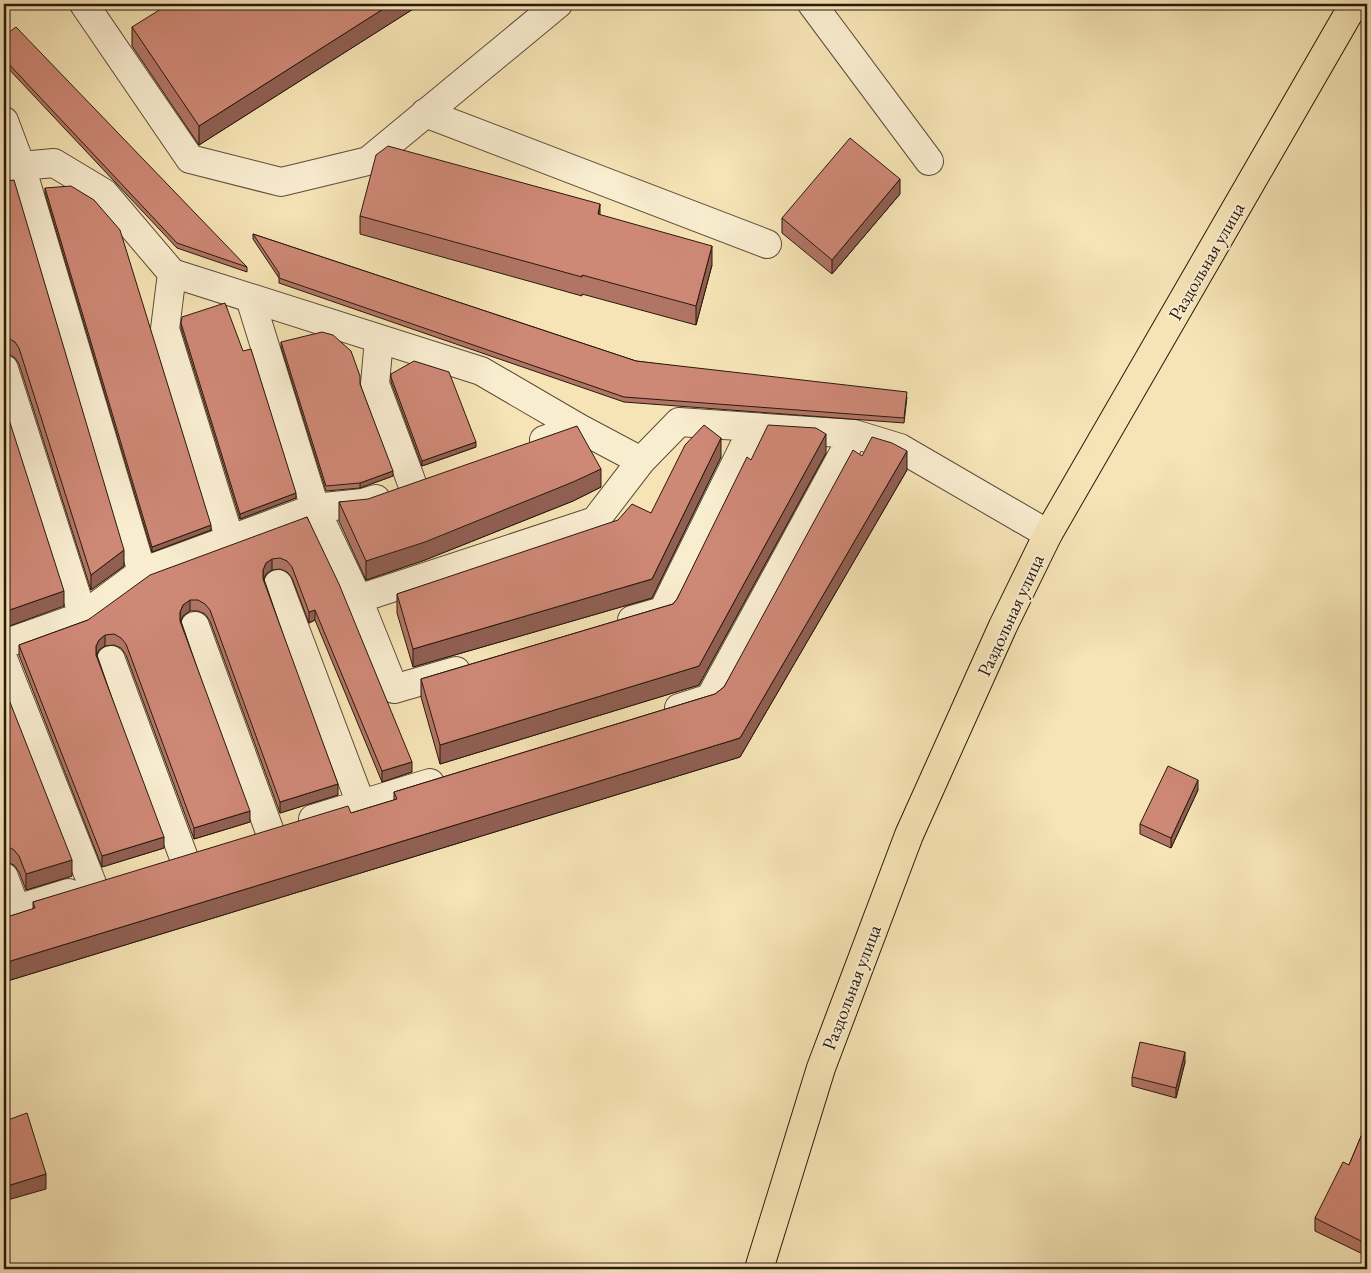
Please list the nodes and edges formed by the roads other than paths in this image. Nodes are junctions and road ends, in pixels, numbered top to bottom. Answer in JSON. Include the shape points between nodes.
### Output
{"nodes":[{"id":1,"x":84,"y":4,"type":"edge"},
{"id":2,"x":558,"y":4,"type":"edge"},
{"id":3,"x":812,"y":4,"type":"edge"},
{"id":4,"x":1354,"y":4,"type":"edge"},
{"id":5,"x":425,"y":114,"type":"junction"},
{"id":6,"x":4,"y":121,"type":"edge"},
{"id":7,"x":929,"y":160,"type":"dead end"},
{"id":8,"x":21,"y":166,"type":"junction"},
{"id":9,"x":767,"y":244,"type":"dead end"},
{"id":10,"x":172,"y":273,"type":"junction"},
{"id":11,"x":250,"y":298,"type":"junction"},
{"id":12,"x":379,"y":339,"type":"junction"},
{"id":13,"x":4,"y":369,"type":"edge"},
{"id":14,"x":579,"y":428,"type":"junction"},
{"id":15,"x":753,"y":428,"type":"junction"},
{"id":16,"x":854,"y":434,"type":"junction"},
{"id":17,"x":524,"y":447,"type":"edge"},
{"id":18,"x":641,"y":461,"type":"junction"},
{"id":19,"x":315,"y":508,"type":"junction"},
{"id":20,"x":1048,"y":534,"type":"junction"},
{"id":21,"x":230,"y":540,"type":"junction"},
{"id":22,"x":142,"y":572,"type":"junction"},
{"id":23,"x":278,"y":584,"type":"dead end"},
{"id":24,"x":358,"y":600,"type":"junction"},
{"id":25,"x":83,"y":616,"type":"junction"},
{"id":26,"x":195,"y":626,"type":"dead end"},
{"id":27,"x":607,"y":627,"type":"edge"},
{"id":28,"x":4,"y":644,"type":"edge"},
{"id":29,"x":110,"y":660,"type":"dead end"},
{"id":30,"x":4,"y":661,"type":"edge"},
{"id":31,"x":477,"y":665,"type":"edge"},
{"id":32,"x":654,"y":715,"type":"edge"},
{"id":33,"x":455,"y":776,"type":"edge"},
{"id":34,"x":361,"y":804,"type":"junction"},
{"id":35,"x":157,"y":866,"type":"edge"},
{"id":36,"x":4,"y":877,"type":"edge"},
{"id":37,"x":120,"y":877,"type":"edge"},
{"id":38,"x":93,"y":886,"type":"junction"},
{"id":39,"x":10,"y":911,"type":"edge"},
{"id":40,"x":759,"y":1269,"type":"edge"}],
"edges":[{"from":1,"to":5,"type":"lane","via":[[190,159],[281,182],[368,160]]},
{"from":2,"to":5,"type":"lane"},
{"from":3,"to":7,"type":"lane"},
{"from":4,"to":20,"type":"main road","name":"Раздольная улица"},
{"from":5,"to":9,"type":"lane"},
{"from":6,"to":8,"type":"lane"},
{"from":8,"to":10,"type":"lane","via":[[54,162],[104,193]]},
{"from":8,"to":22,"type":"lane"},
{"from":10,"to":11,"type":"lane"},
{"from":10,"to":21,"type":"lane","via":[[165,329]]},
{"from":11,"to":12,"type":"lane"},
{"from":11,"to":19,"type":"lane"},
{"from":12,"to":14,"type":"lane","via":[[481,371]]},
{"from":12,"to":19,"type":"lane","via":[[376,384],[422,482],[363,503]]},
{"from":13,"to":25,"type":"lane"},
{"from":14,"to":17,"type":"lane"},
{"from":14,"to":18,"type":"lane"},
{"from":15,"to":16,"type":"lane"},
{"from":15,"to":18,"type":"lane","via":[[679,422]]},
{"from":15,"to":27,"type":"lane","via":[[663,611]]},
{"from":16,"to":20,"type":"lane","via":[[900,448]]},
{"from":16,"to":32,"type":"lane","via":[[710,698]]},
{"from":18,"to":24,"type":"lane","via":[[595,521]]},
{"from":19,"to":21,"type":"lane"},
{"from":19,"to":24,"type":"lane"},
{"from":20,"to":40,"type":"main road","name":"Раздольная улица","via":[[909,835],[821,1068]]},
{"from":21,"to":22,"type":"lane"},
{"from":22,"to":25,"type":"lane"},
{"from":23,"to":34,"type":"lane"},
{"from":24,"to":31,"type":"lane","via":[[394,690]]},
{"from":25,"to":28,"type":"lane"},
{"from":26,"to":34,"type":"lane","via":[[260,835]]},
{"from":29,"to":35,"type":"lane","via":[[194,855]]},
{"from":30,"to":38,"type":"lane"},
{"from":33,"to":34,"type":"lane"},
{"from":36,"to":39,"type":"lane"},
{"from":37,"to":38,"type":"lane"},
{"from":38,"to":39,"type":"lane"}]}
